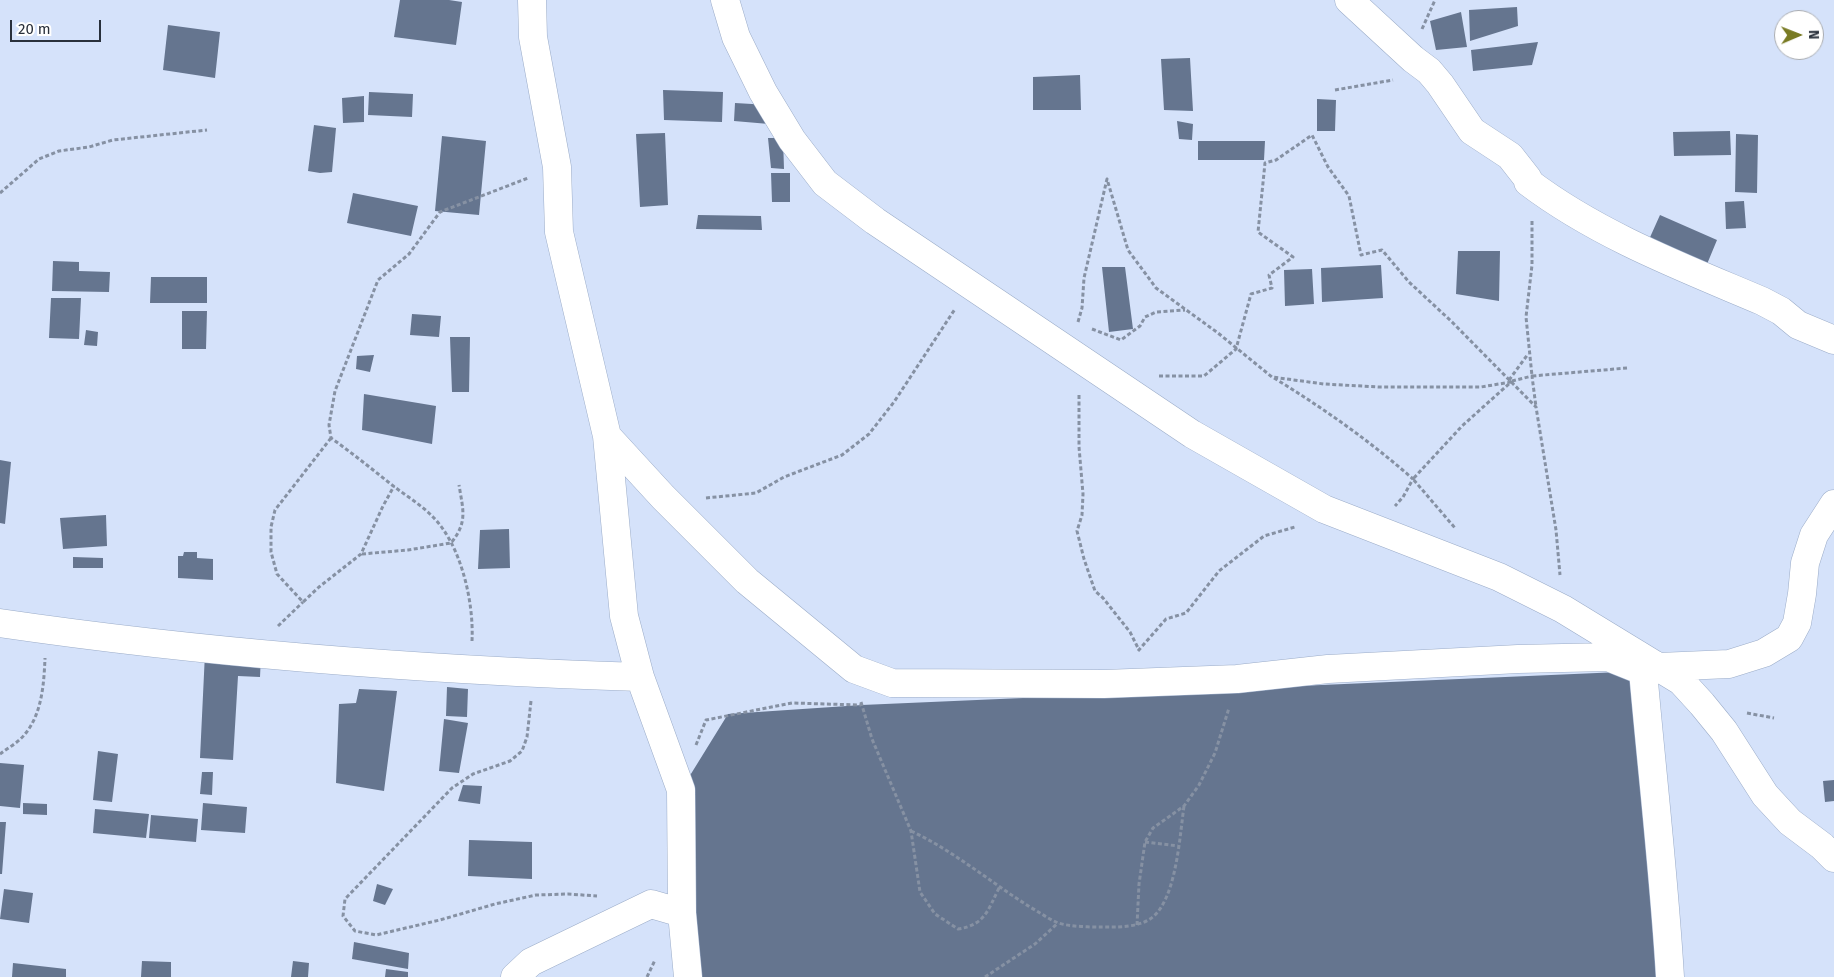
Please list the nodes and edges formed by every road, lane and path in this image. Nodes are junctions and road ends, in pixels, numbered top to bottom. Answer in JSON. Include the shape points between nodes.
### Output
{"nodes":[{"id":1,"x":532,"y":0,"type":"edge"},
{"id":2,"x":725,"y":0,"type":"edge"},
{"id":3,"x":1348,"y":0,"type":"edge"},
{"id":4,"x":1440,"y":84,"type":"junction"},
{"id":5,"x":1335,"y":90,"type":"dead end"},
{"id":6,"x":207,"y":130,"type":"dead end"},
{"id":7,"x":557,"y":167,"type":"junction"},
{"id":8,"x":1528,"y":182,"type":"junction"},
{"id":9,"x":0,"y":193,"type":"edge"},
{"id":10,"x":972,"y":286,"type":"junction"},
{"id":11,"x":1185,"y":310,"type":"junction"},
{"id":12,"x":1077,"y":326,"type":"dead end"},
{"id":13,"x":1084,"y":328,"type":"dead end"},
{"id":14,"x":1834,"y":340,"type":"edge"},
{"id":15,"x":1236,"y":349,"type":"junction"},
{"id":16,"x":1528,"y":354,"type":"junction"},
{"id":17,"x":1075,"y":355,"type":"junction"},
{"id":18,"x":1627,"y":368,"type":"dead end"},
{"id":19,"x":1157,"y":376,"type":"dead end"},
{"id":20,"x":1532,"y":376,"type":"junction"},
{"id":21,"x":1272,"y":377,"type":"junction"},
{"id":22,"x":1510,"y":381,"type":"junction"},
{"id":23,"x":1536,"y":407,"type":"junction"},
{"id":24,"x":606,"y":436,"type":"junction"},
{"id":25,"x":331,"y":438,"type":"junction"},
{"id":26,"x":1413,"y":479,"type":"junction"},
{"id":27,"x":459,"y":485,"type":"dead end"},
{"id":28,"x":394,"y":486,"type":"junction"},
{"id":29,"x":663,"y":497,"type":"junction"},
{"id":30,"x":1834,"y":504,"type":"edge"},
{"id":31,"x":1354,"y":521,"type":"junction"},
{"id":32,"x":1298,"y":527,"type":"dead end"},
{"id":33,"x":1456,"y":528,"type":"dead end"},
{"id":34,"x":451,"y":543,"type":"junction"},
{"id":35,"x":362,"y":554,"type":"junction"},
{"id":36,"x":1563,"y":609,"type":"junction"},
{"id":37,"x":0,"y":623,"type":"edge"},
{"id":38,"x":47,"y":630,"type":"junction"},
{"id":39,"x":1139,"y":650,"type":"junction"},
{"id":40,"x":467,"y":669,"type":"junction"},
{"id":41,"x":854,"y":669,"type":"junction"},
{"id":42,"x":1651,"y":669,"type":"junction"},
{"id":43,"x":533,"y":674,"type":"junction"},
{"id":44,"x":640,"y":677,"type":"junction"},
{"id":45,"x":1237,"y":679,"type":"junction"},
{"id":46,"x":1104,"y":684,"type":"junction"},
{"id":47,"x":862,"y":705,"type":"junction"},
{"id":48,"x":696,"y":746,"type":"dead end"},
{"id":49,"x":0,"y":754,"type":"edge"},
{"id":50,"x":1184,"y":806,"type":"junction"},
{"id":51,"x":911,"y":831,"type":"junction"},
{"id":52,"x":1145,"y":842,"type":"junction"},
{"id":53,"x":1178,"y":846,"type":"junction"},
{"id":54,"x":1834,"y":858,"type":"edge"},
{"id":55,"x":999,"y":888,"type":"junction"},
{"id":56,"x":604,"y":897,"type":"dead end"},
{"id":57,"x":682,"y":913,"type":"junction"},
{"id":58,"x":1058,"y":923,"type":"junction"},
{"id":59,"x":1137,"y":926,"type":"junction"},
{"id":60,"x":515,"y":977,"type":"edge"},
{"id":61,"x":688,"y":977,"type":"edge"},
{"id":62,"x":985,"y":977,"type":"edge"},
{"id":63,"x":1670,"y":977,"type":"edge"}],
"edges":[{"from":1,"to":7,"type":"street","via":[[533,37]]},
{"from":2,"to":10,"type":"street","via":[[736,36],[763,92],[792,140],[825,183]]},
{"from":3,"to":4,"type":"street","via":[[1430,71]]},
{"from":4,"to":5,"type":"path","via":[[1398,79]]},
{"from":4,"to":8,"type":"street","via":[[1472,131],[1510,156]]},
{"from":6,"to":9,"type":"path","via":[[113,140],[89,148],[59,152],[39,159]]},
{"from":7,"to":24,"type":"street","via":[[559,232]]},
{"from":7,"to":25,"type":"path","via":[[440,212],[409,254],[378,280],[335,391],[329,425]]},
{"from":8,"to":14,"type":"street","via":[[1554,202],[1625,241],[1762,301],[1798,325]]},
{"from":8,"to":16,"type":"path","via":[[1532,265],[1526,317]]},
{"from":10,"to":17,"type":"street"},
{"from":10,"to":29,"type":"path","via":[[894,402],[869,434],[842,456],[784,477],[756,493],[675,501]]},
{"from":11,"to":12,"type":"path","via":[[1156,288],[1128,250],[1107,180],[1084,278]]},
{"from":11,"to":13,"type":"path","via":[[1156,312],[1145,317],[1140,326],[1121,340]]},
{"from":11,"to":15,"type":"path"},
{"from":15,"to":19,"type":"path","via":[[1204,376]]},
{"from":15,"to":21,"type":"path"},
{"from":15,"to":22,"type":"path","via":[[1251,294],[1272,288],[1269,275],[1293,257],[1258,232],[1265,163],[1276,160],[1312,135],[1328,167],[1349,196],[1361,255],[1382,250],[1408,282]]},
{"from":16,"to":20,"type":"path"},
{"from":16,"to":22,"type":"path"},
{"from":17,"to":31,"type":"street","via":[[1192,434],[1324,509]]},
{"from":17,"to":39,"type":"path","via":[[1080,377],[1079,447],[1083,494],[1077,531],[1096,591],[1130,632]]},
{"from":18,"to":20,"type":"path"},
{"from":20,"to":22,"type":"path"},
{"from":20,"to":23,"type":"path"},
{"from":21,"to":22,"type":"path","via":[[1379,387],[1481,387]]},
{"from":21,"to":26,"type":"path","via":[[1388,456]]},
{"from":22,"to":23,"type":"path"},
{"from":22,"to":26,"type":"path"},
{"from":23,"to":36,"type":"path","via":[[1556,530]]},
{"from":24,"to":29,"type":"street"},
{"from":24,"to":44,"type":"street","via":[[624,616]]},
{"from":25,"to":28,"type":"path"},
{"from":25,"to":35,"type":"path","via":[[275,510],[270,552],[277,574],[302,602]]},
{"from":26,"to":31,"type":"path","via":[[1391,510]]},
{"from":26,"to":33,"type":"path"},
{"from":27,"to":34,"type":"path","via":[[464,516],[460,531]]},
{"from":28,"to":34,"type":"path","via":[[432,516]]},
{"from":28,"to":35,"type":"path"},
{"from":29,"to":41,"type":"street","via":[[747,581]]},
{"from":30,"to":42,"type":"street","via":[[1814,535],[1805,563],[1797,623],[1789,638],[1764,652],[1729,664]]},
{"from":31,"to":36,"type":"street","via":[[1499,577]]},
{"from":32,"to":39,"type":"path","via":[[1264,536],[1219,571],[1186,613],[1166,619]]},
{"from":34,"to":35,"type":"path"},
{"from":34,"to":40,"type":"path","via":[[472,607],[472,639]]},
{"from":36,"to":42,"type":"street"},
{"from":37,"to":38,"type":"street"},
{"from":38,"to":40,"type":"street","via":[[243,652]]},
{"from":38,"to":49,"type":"path","via":[[44,683],[34,719],[25,735]]},
{"from":39,"to":46,"type":"path"},
{"from":40,"to":43,"type":"street"},
{"from":41,"to":46,"type":"street","via":[[892,683]]},
{"from":41,"to":47,"type":"path"},
{"from":42,"to":45,"type":"street","via":[[1608,657],[1518,659],[1328,669]]},
{"from":42,"to":54,"type":"street","via":[[1681,681],[1728,738],[1765,796],[1790,822]]},
{"from":42,"to":63,"type":"street","via":[[1657,830]]},
{"from":43,"to":44,"type":"street"},
{"from":43,"to":56,"type":"path","via":[[527,737],[522,751],[510,761],[473,774],[452,788],[345,899],[343,916],[354,931],[376,935],[536,895]]},
{"from":44,"to":57,"type":"street","via":[[680,790]]},
{"from":45,"to":46,"type":"street"},
{"from":45,"to":50,"type":"path","via":[[1215,753]]},
{"from":47,"to":48,"type":"path","via":[[792,703],[706,720]]},
{"from":47,"to":51,"type":"path","via":[[872,739]]},
{"from":50,"to":52,"type":"path","via":[[1153,828]]},
{"from":50,"to":53,"type":"path"},
{"from":51,"to":55,"type":"path","via":[[932,841]]},
{"from":51,"to":55,"type":"path","via":[[920,892],[935,914],[958,929],[972,927],[986,914]]},
{"from":52,"to":53,"type":"path"},
{"from":52,"to":59,"type":"path"},
{"from":53,"to":59,"type":"path","via":[[1169,892],[1159,910]]},
{"from":55,"to":58,"type":"path"},
{"from":57,"to":60,"type":"street","via":[[651,904],[531,962]]},
{"from":57,"to":61,"type":"street"},
{"from":58,"to":59,"type":"path","via":[[1096,928]]},
{"from":58,"to":62,"type":"path","via":[[1022,954]]}]}
